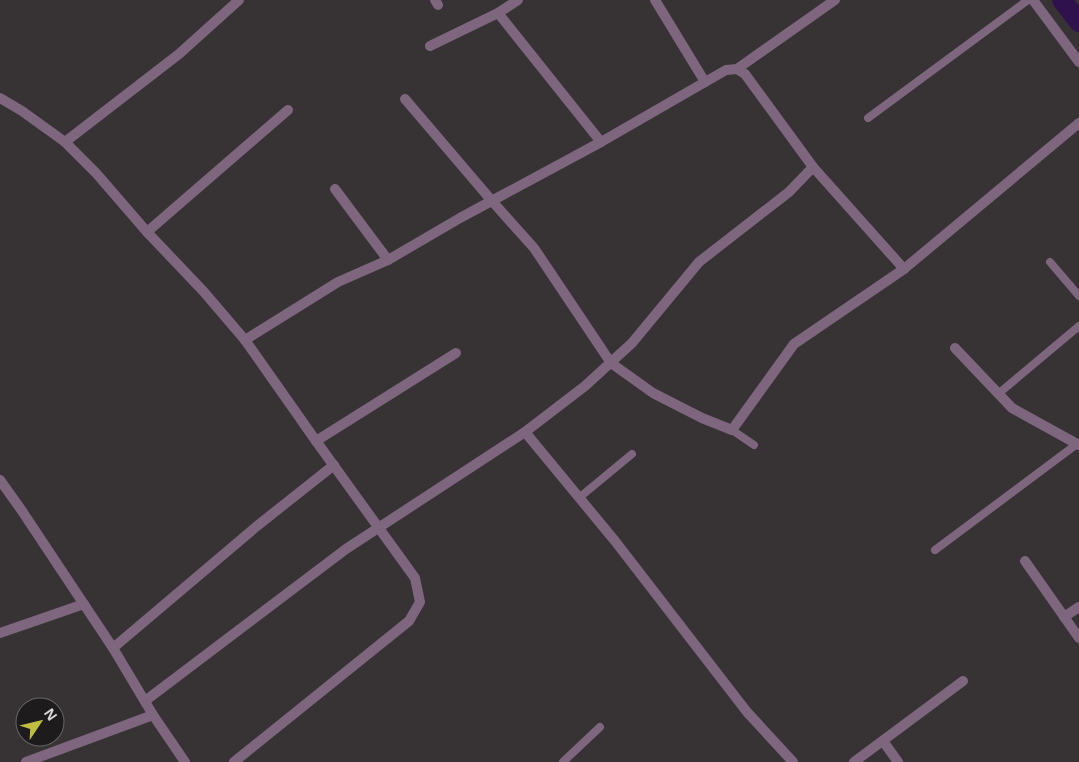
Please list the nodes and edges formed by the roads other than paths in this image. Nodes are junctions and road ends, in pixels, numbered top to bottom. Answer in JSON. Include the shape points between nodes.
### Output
{"nodes":[{"id":1,"x":239,"y":0,"type":"edge"},
{"id":2,"x":518,"y":0,"type":"edge"},
{"id":3,"x":655,"y":0,"type":"edge"},
{"id":4,"x":836,"y":0,"type":"edge"},
{"id":5,"x":1028,"y":0,"type":"edge"},
{"id":6,"x":1033,"y":0,"type":"edge"},
{"id":7,"x":498,"y":13,"type":"junction"},
{"id":8,"x":430,"y":46,"type":"dead end"},
{"id":9,"x":1079,"y":62,"type":"edge"},
{"id":10,"x":737,"y":69,"type":"junction"},
{"id":11,"x":705,"y":82,"type":"junction"},
{"id":12,"x":0,"y":98,"type":"edge"},
{"id":13,"x":405,"y":98,"type":"dead end"},
{"id":14,"x":288,"y":110,"type":"dead end"},
{"id":15,"x":868,"y":118,"type":"dead end"},
{"id":16,"x":1079,"y":123,"type":"edge"},
{"id":17,"x":65,"y":142,"type":"junction"},
{"id":18,"x":601,"y":142,"type":"junction"},
{"id":19,"x":813,"y":167,"type":"junction"},
{"id":20,"x":335,"y":189,"type":"dead end"},
{"id":21,"x":492,"y":201,"type":"junction"},
{"id":22,"x":147,"y":232,"type":"junction"},
{"id":23,"x":388,"y":260,"type":"junction"},
{"id":24,"x":1050,"y":262,"type":"dead end"},
{"id":25,"x":904,"y":269,"type":"junction"},
{"id":26,"x":1079,"y":296,"type":"edge"},
{"id":27,"x":1079,"y":326,"type":"edge"},
{"id":28,"x":245,"y":340,"type":"junction"},
{"id":29,"x":955,"y":348,"type":"dead end"},
{"id":30,"x":456,"y":353,"type":"dead end"},
{"id":31,"x":611,"y":363,"type":"junction"},
{"id":32,"x":998,"y":394,"type":"junction"},
{"id":33,"x":732,"y":430,"type":"junction"},
{"id":34,"x":526,"y":432,"type":"junction"},
{"id":35,"x":316,"y":441,"type":"junction"},
{"id":36,"x":1078,"y":444,"type":"edge"},
{"id":37,"x":754,"y":445,"type":"dead end"},
{"id":38,"x":632,"y":454,"type":"dead end"},
{"id":39,"x":334,"y":465,"type":"junction"},
{"id":40,"x":0,"y":480,"type":"edge"},
{"id":41,"x":580,"y":497,"type":"junction"},
{"id":42,"x":379,"y":528,"type":"junction"},
{"id":43,"x":935,"y":550,"type":"dead end"},
{"id":44,"x":1025,"y":561,"type":"dead end"},
{"id":45,"x":84,"y":604,"type":"junction"},
{"id":46,"x":1079,"y":607,"type":"edge"},
{"id":47,"x":1064,"y":617,"type":"junction"},
{"id":48,"x":0,"y":633,"type":"edge"},
{"id":49,"x":1079,"y":638,"type":"edge"},
{"id":50,"x":113,"y":648,"type":"junction"},
{"id":51,"x":963,"y":681,"type":"dead end"},
{"id":52,"x":145,"y":701,"type":"junction"},
{"id":53,"x":153,"y":715,"type":"junction"},
{"id":54,"x":600,"y":727,"type":"dead end"},
{"id":55,"x":883,"y":741,"type":"junction"},
{"id":56,"x":26,"y":762,"type":"edge"},
{"id":57,"x":185,"y":762,"type":"edge"},
{"id":58,"x":234,"y":762,"type":"edge"},
{"id":59,"x":563,"y":762,"type":"edge"},
{"id":60,"x":793,"y":762,"type":"edge"},
{"id":61,"x":854,"y":762,"type":"edge"},
{"id":62,"x":898,"y":762,"type":"edge"}],
"edges":[{"from":1,"to":17,"type":"street","via":[[179,54]]},
{"from":2,"to":7,"type":"street"},
{"from":3,"to":11,"type":"street"},
{"from":4,"to":10,"type":"street"},
{"from":5,"to":15,"type":"lane"},
{"from":6,"to":9,"type":"street"},
{"from":7,"to":8,"type":"street"},
{"from":7,"to":18,"type":"street"},
{"from":10,"to":11,"type":"street","via":[[726,70]]},
{"from":10,"to":19,"type":"street","via":[[745,74]]},
{"from":11,"to":18,"type":"street"},
{"from":12,"to":17,"type":"street"},
{"from":13,"to":21,"type":"street"},
{"from":14,"to":22,"type":"street"},
{"from":16,"to":25,"type":"street"},
{"from":17,"to":22,"type":"street"},
{"from":18,"to":21,"type":"street"},
{"from":19,"to":25,"type":"street"},
{"from":19,"to":31,"type":"street","via":[[789,192],[699,262],[632,343]]},
{"from":20,"to":23,"type":"street"},
{"from":21,"to":23,"type":"street"},
{"from":21,"to":31,"type":"street","via":[[534,248]]},
{"from":22,"to":28,"type":"street"},
{"from":23,"to":28,"type":"street","via":[[338,282]]},
{"from":24,"to":26,"type":"lane"},
{"from":25,"to":33,"type":"street","via":[[794,344]]},
{"from":27,"to":32,"type":"lane"},
{"from":28,"to":35,"type":"street"},
{"from":29,"to":32,"type":"street"},
{"from":30,"to":35,"type":"street"},
{"from":31,"to":33,"type":"street","via":[[653,393]]},
{"from":31,"to":34,"type":"street"},
{"from":32,"to":36,"type":"street","via":[[1012,408]]},
{"from":33,"to":37,"type":"lane"},
{"from":34,"to":41,"type":"street"},
{"from":34,"to":42,"type":"street"},
{"from":35,"to":39,"type":"street"},
{"from":36,"to":43,"type":"lane"},
{"from":38,"to":41,"type":"lane"},
{"from":39,"to":42,"type":"street"},
{"from":39,"to":50,"type":"street"},
{"from":40,"to":45,"type":"street"},
{"from":41,"to":60,"type":"street","via":[[747,712]]},
{"from":42,"to":52,"type":"street","via":[[346,549]]},
{"from":42,"to":58,"type":"street","via":[[415,578],[420,602],[409,622]]},
{"from":44,"to":47,"type":"street"},
{"from":45,"to":48,"type":"street"},
{"from":45,"to":50,"type":"street"},
{"from":46,"to":47,"type":"street"},
{"from":47,"to":49,"type":"street"},
{"from":50,"to":52,"type":"street"},
{"from":51,"to":55,"type":"street"},
{"from":52,"to":53,"type":"street"},
{"from":53,"to":56,"type":"street"},
{"from":53,"to":57,"type":"street"},
{"from":54,"to":59,"type":"lane"},
{"from":55,"to":61,"type":"street"},
{"from":55,"to":62,"type":"street"}]}
